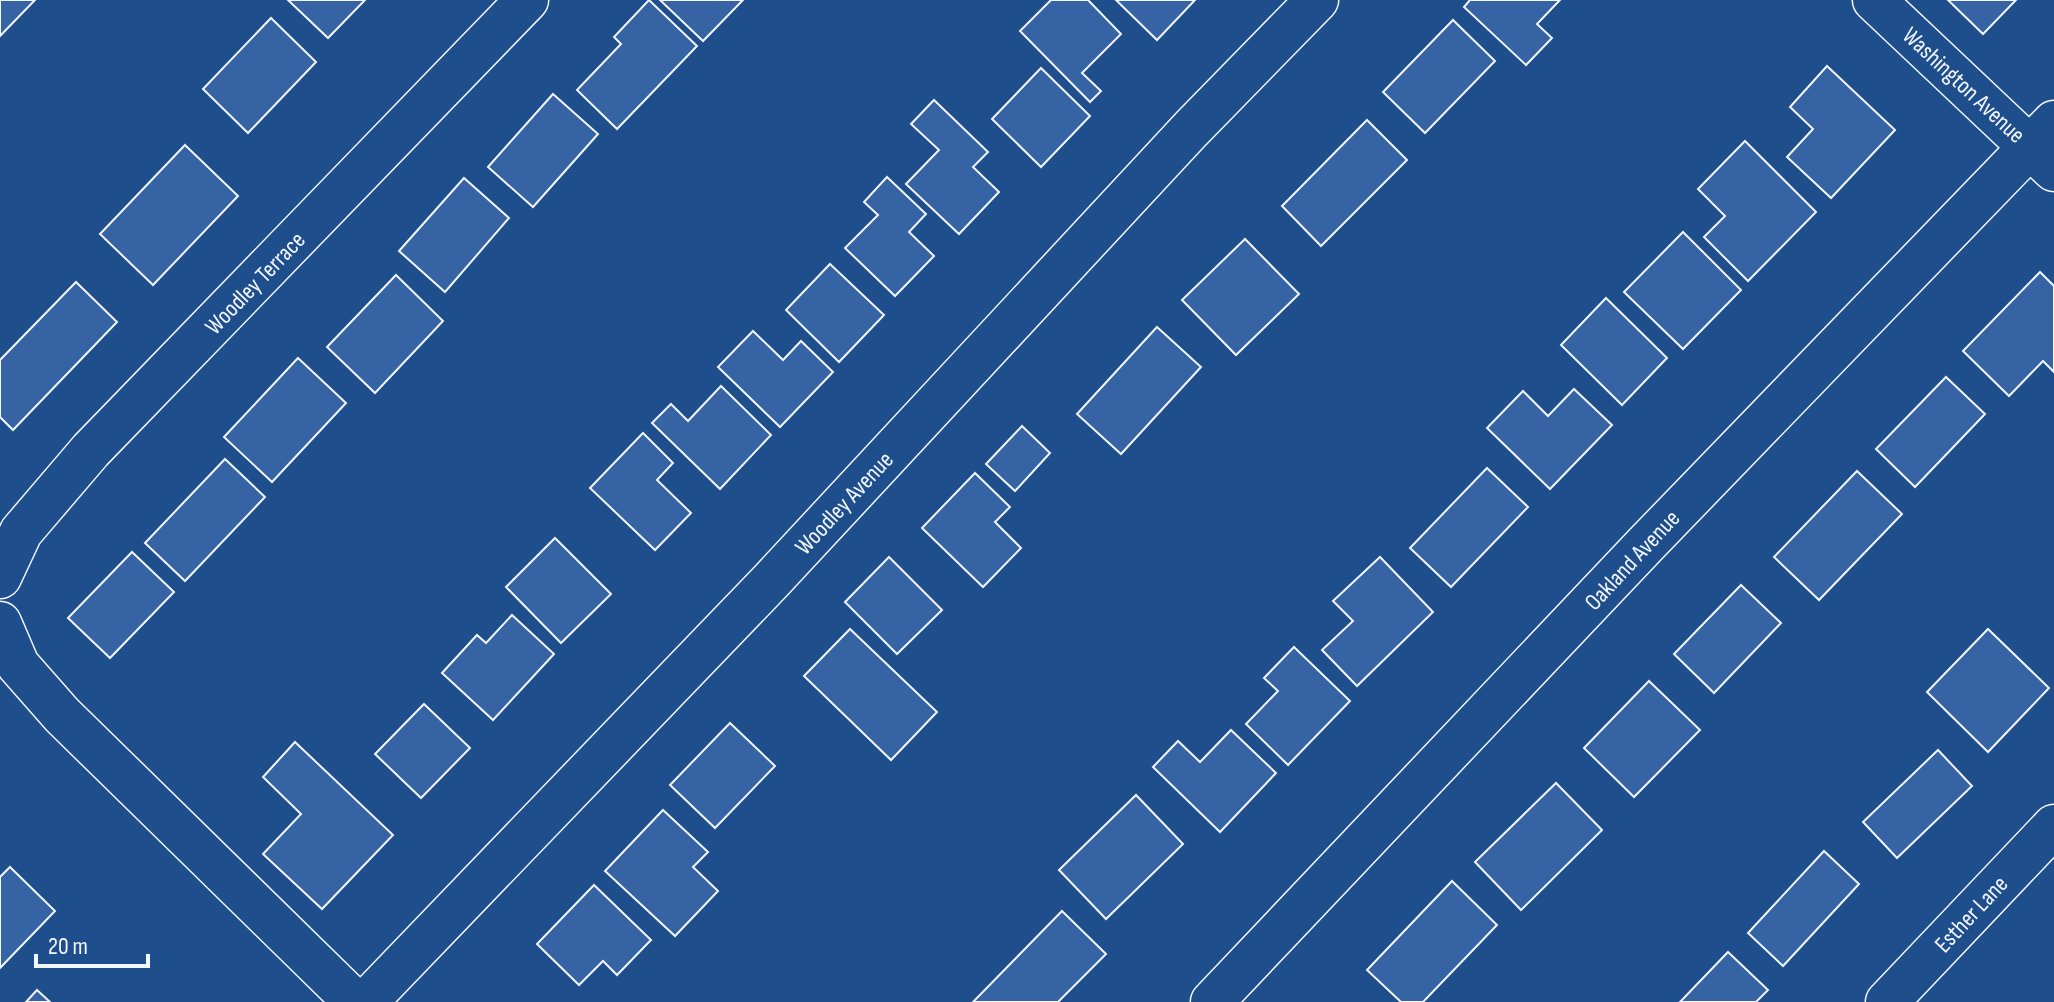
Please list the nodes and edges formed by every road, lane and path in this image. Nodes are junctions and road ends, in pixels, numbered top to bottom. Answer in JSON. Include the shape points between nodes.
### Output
{"nodes":[{"id":1,"x":527,"y":0,"type":"edge"},
{"id":2,"x":1317,"y":0,"type":"edge"},
{"id":3,"x":1874,"y":0,"type":"edge"},
{"id":4,"x":2046,"y":146,"type":"edge"},
{"id":5,"x":0,"y":577,"type":"edge"},
{"id":6,"x":0,"y":623,"type":"edge"},
{"id":7,"x":2054,"y":826,"type":"edge"},
{"id":8,"x":355,"y":1002,"type":"edge"},
{"id":9,"x":366,"y":1002,"type":"edge"},
{"id":10,"x":1212,"y":1002,"type":"edge"},
{"id":11,"x":1887,"y":1002,"type":"edge"}],
"edges":[{"from":1,"to":5,"type":"street","name":"Woodley Terrace","via":[[91,450],[21,532]]},
{"from":2,"to":9,"type":"street","name":"Woodley Avenue"},
{"from":3,"to":4,"type":"street","name":"Washington Avenue"},
{"from":4,"to":10,"type":"street","name":"Oakland Avenue","via":[[1646,544]]},
{"from":6,"to":8,"type":"street","via":[[18,665],[62,715]]},
{"from":7,"to":11,"type":"street","name":"Esther Lane"}]}
